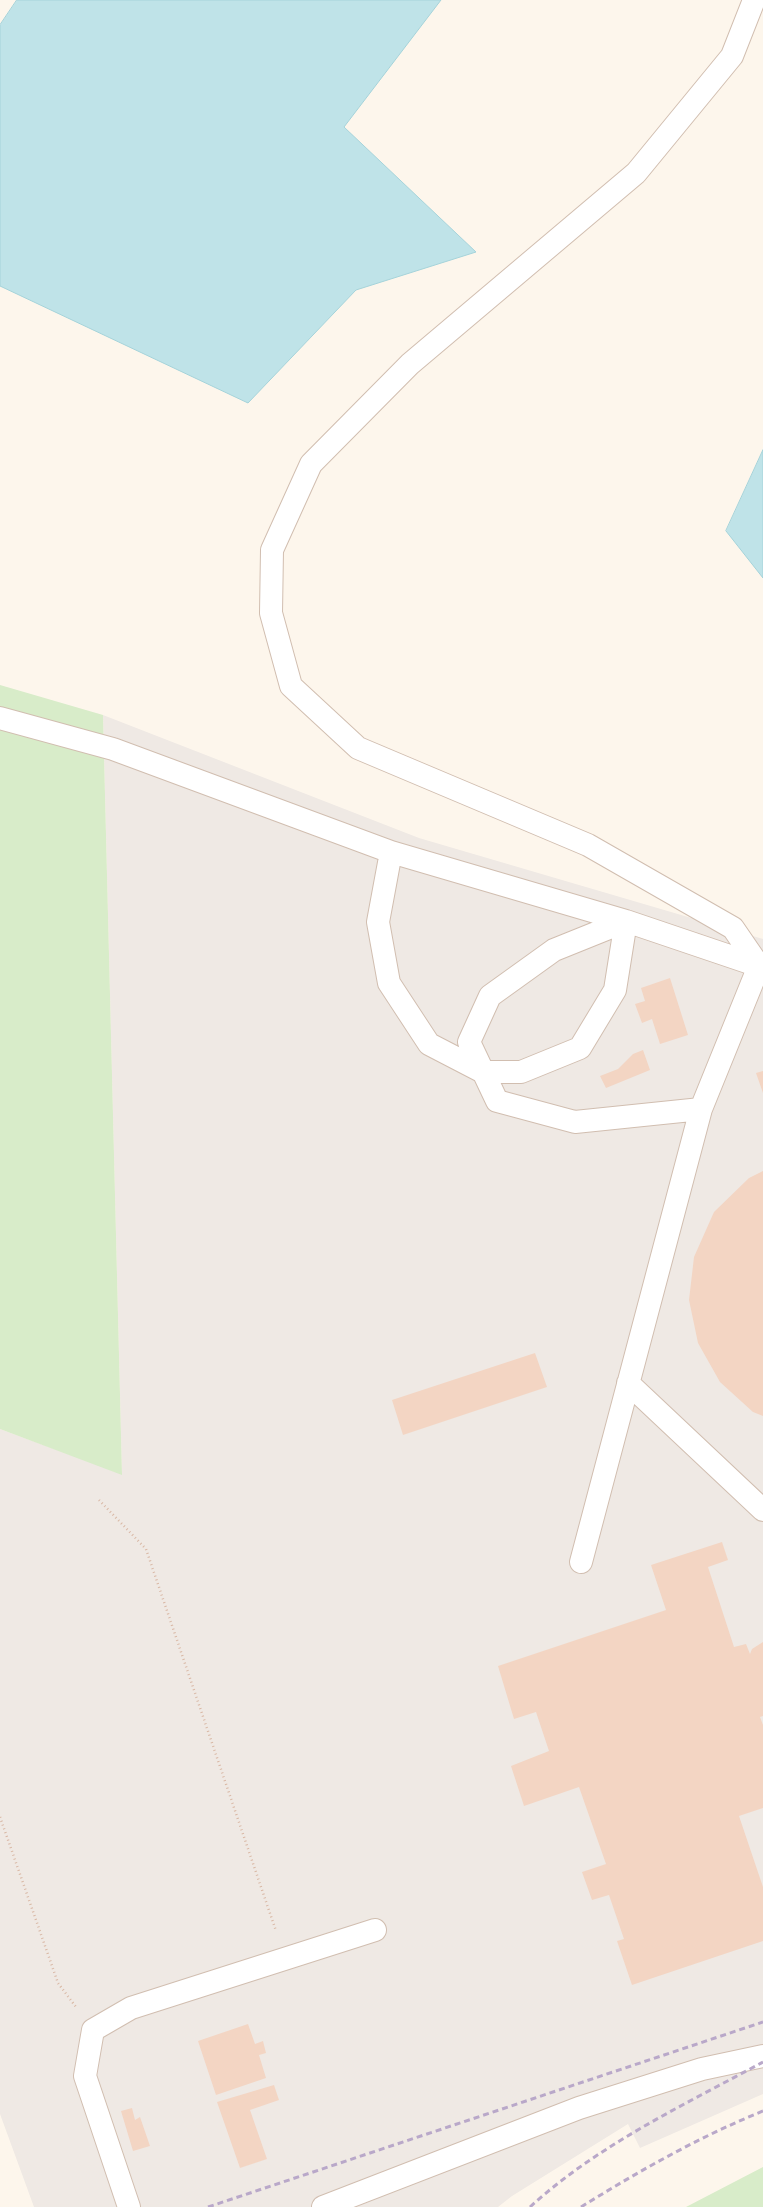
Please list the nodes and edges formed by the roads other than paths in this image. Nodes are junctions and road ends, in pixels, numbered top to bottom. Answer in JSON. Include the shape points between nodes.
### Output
{"nodes":[{"id":1,"x":754,"y":0,"type":"edge"},
{"id":2,"x":0,"y":718,"type":"edge"},
{"id":3,"x":391,"y":852,"type":"junction"},
{"id":4,"x":626,"y":921,"type":"junction"},
{"id":5,"x":761,"y":966,"type":"edge"},
{"id":6,"x":484,"y":1072,"type":"junction"},
{"id":7,"x":701,"y":1108,"type":"junction"},
{"id":8,"x":628,"y":1383,"type":"junction"},
{"id":9,"x":763,"y":1510,"type":"edge"},
{"id":10,"x":581,"y":1562,"type":"dead end"},
{"id":11,"x":375,"y":1930,"type":"dead end"},
{"id":12,"x":763,"y":2056,"type":"edge"},
{"id":13,"x":129,"y":2207,"type":"edge"},
{"id":14,"x":323,"y":2207,"type":"edge"}],
"edges":[{"from":1,"to":5,"type":"lane","via":[[732,56],[636,173],[410,364],[311,464],[272,550],[271,613],[291,686],[358,748],[588,845],[732,928]]},
{"from":2,"to":3,"type":"lane","via":[[112,749]]},
{"from":3,"to":4,"type":"lane"},
{"from":3,"to":6,"type":"lane","via":[[378,922],[389,983],[429,1044]]},
{"from":4,"to":5,"type":"lane"},
{"from":4,"to":6,"type":"lane","via":[[615,990],[580,1048],[521,1072]]},
{"from":4,"to":6,"type":"lane","via":[[554,950],[490,996],[469,1042]]},
{"from":5,"to":7,"type":"lane"},
{"from":6,"to":7,"type":"lane","via":[[497,1101],[575,1122]]},
{"from":7,"to":8,"type":"lane"},
{"from":8,"to":9,"type":"lane"},
{"from":8,"to":10,"type":"lane"},
{"from":11,"to":13,"type":"lane","via":[[131,2008],[93,2030],[85,2076]]},
{"from":12,"to":14,"type":"lane","via":[[702,2069],[579,2108]]}]}
